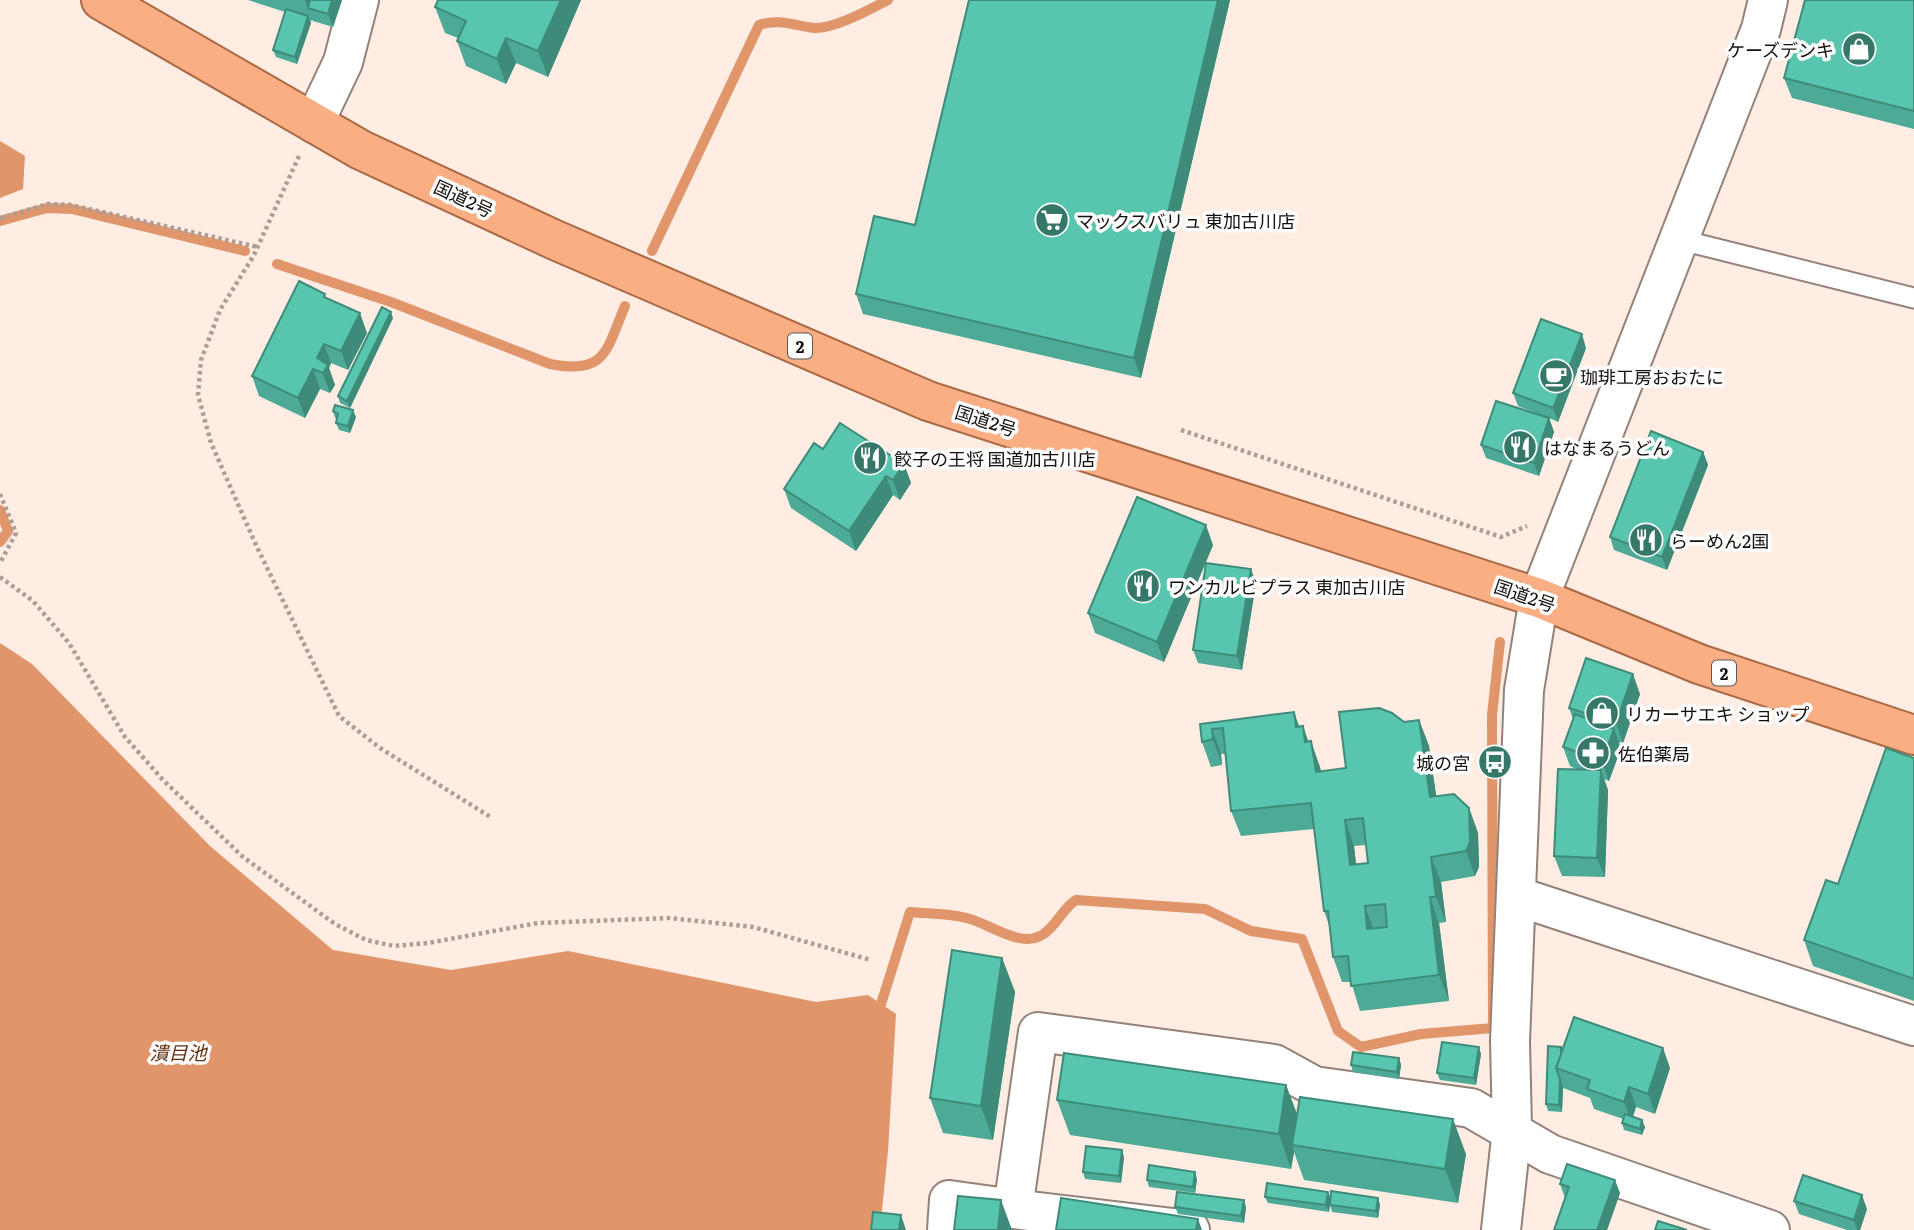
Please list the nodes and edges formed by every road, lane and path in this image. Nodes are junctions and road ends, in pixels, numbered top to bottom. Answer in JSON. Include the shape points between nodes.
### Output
{"nodes":[{"id":1,"x":101,"y":0,"type":"edge"},
{"id":2,"x":359,"y":0,"type":"edge"},
{"id":3,"x":1768,"y":0,"type":"edge"},
{"id":4,"x":314,"y":123,"type":"junction"},
{"id":5,"x":0,"y":218,"type":"edge"},
{"id":6,"x":1681,"y":240,"type":"junction"},
{"id":7,"x":258,"y":247,"type":"junction"},
{"id":8,"x":1914,"y":298,"type":"edge"},
{"id":9,"x":1181,"y":429,"type":"dead end"},
{"id":10,"x":0,"y":494,"type":"edge"},
{"id":11,"x":1532,"y":524,"type":"dead end"},
{"id":12,"x":0,"y":563,"type":"edge"},
{"id":13,"x":0,"y":577,"type":"edge"},
{"id":14,"x":1539,"y":598,"type":"junction"},
{"id":15,"x":1914,"y":735,"type":"edge"},
{"id":16,"x":492,"y":818,"type":"dead end"},
{"id":17,"x":1516,"y":896,"type":"junction"},
{"id":18,"x":871,"y":960,"type":"dead end"},
{"id":19,"x":1914,"y":1026,"type":"edge"},
{"id":20,"x":1512,"y":1129,"type":"junction"},
{"id":21,"x":1013,"y":1209,"type":"junction"},
{"id":22,"x":947,"y":1230,"type":"edge"},
{"id":23,"x":1190,"y":1230,"type":"edge"},
{"id":24,"x":1501,"y":1230,"type":"edge"},
{"id":25,"x":1770,"y":1230,"type":"edge"}],
"edges":[{"from":1,"to":4,"type":"highway","name":"国道2号","number":"2"},
{"from":2,"to":4,"type":"street","via":[[342,62]]},
{"from":3,"to":6,"type":"street"},
{"from":4,"to":7,"type":"path"},
{"from":4,"to":14,"type":"highway","name":"国道2号","number":"2","via":[[361,150],[555,240],[928,401]]},
{"from":5,"to":7,"type":"path","via":[[48,204],[71,205]]},
{"from":6,"to":8,"type":"lane"},
{"from":6,"to":14,"type":"street"},
{"from":7,"to":16,"type":"path","via":[[220,310],[201,360],[198,395],[211,443],[339,716],[380,748]]},
{"from":9,"to":11,"type":"path","via":[[1501,537]]},
{"from":10,"to":12,"type":"path","via":[[16,533]]},
{"from":13,"to":18,"type":"path","via":[[33,601],[69,643],[125,737],[163,780],[243,857],[335,924],[366,940],[405,945],[538,923],[670,918],[753,928]]},
{"from":14,"to":15,"type":"highway","name":"国道2号","number":"2","via":[[1699,664]]},
{"from":14,"to":17,"type":"street","via":[[1524,690]]},
{"from":17,"to":19,"type":"street"},
{"from":17,"to":20,"type":"street","via":[[1510,1041]]},
{"from":20,"to":21,"type":"street","via":[[1471,1108],[1314,1086],[1273,1064],[1038,1032]]},
{"from":20,"to":24,"type":"street"},
{"from":20,"to":25,"type":"street","via":[[1550,1154]]},
{"from":21,"to":22,"type":"street","via":[[949,1200]]},
{"from":21,"to":23,"type":"street"}]}
